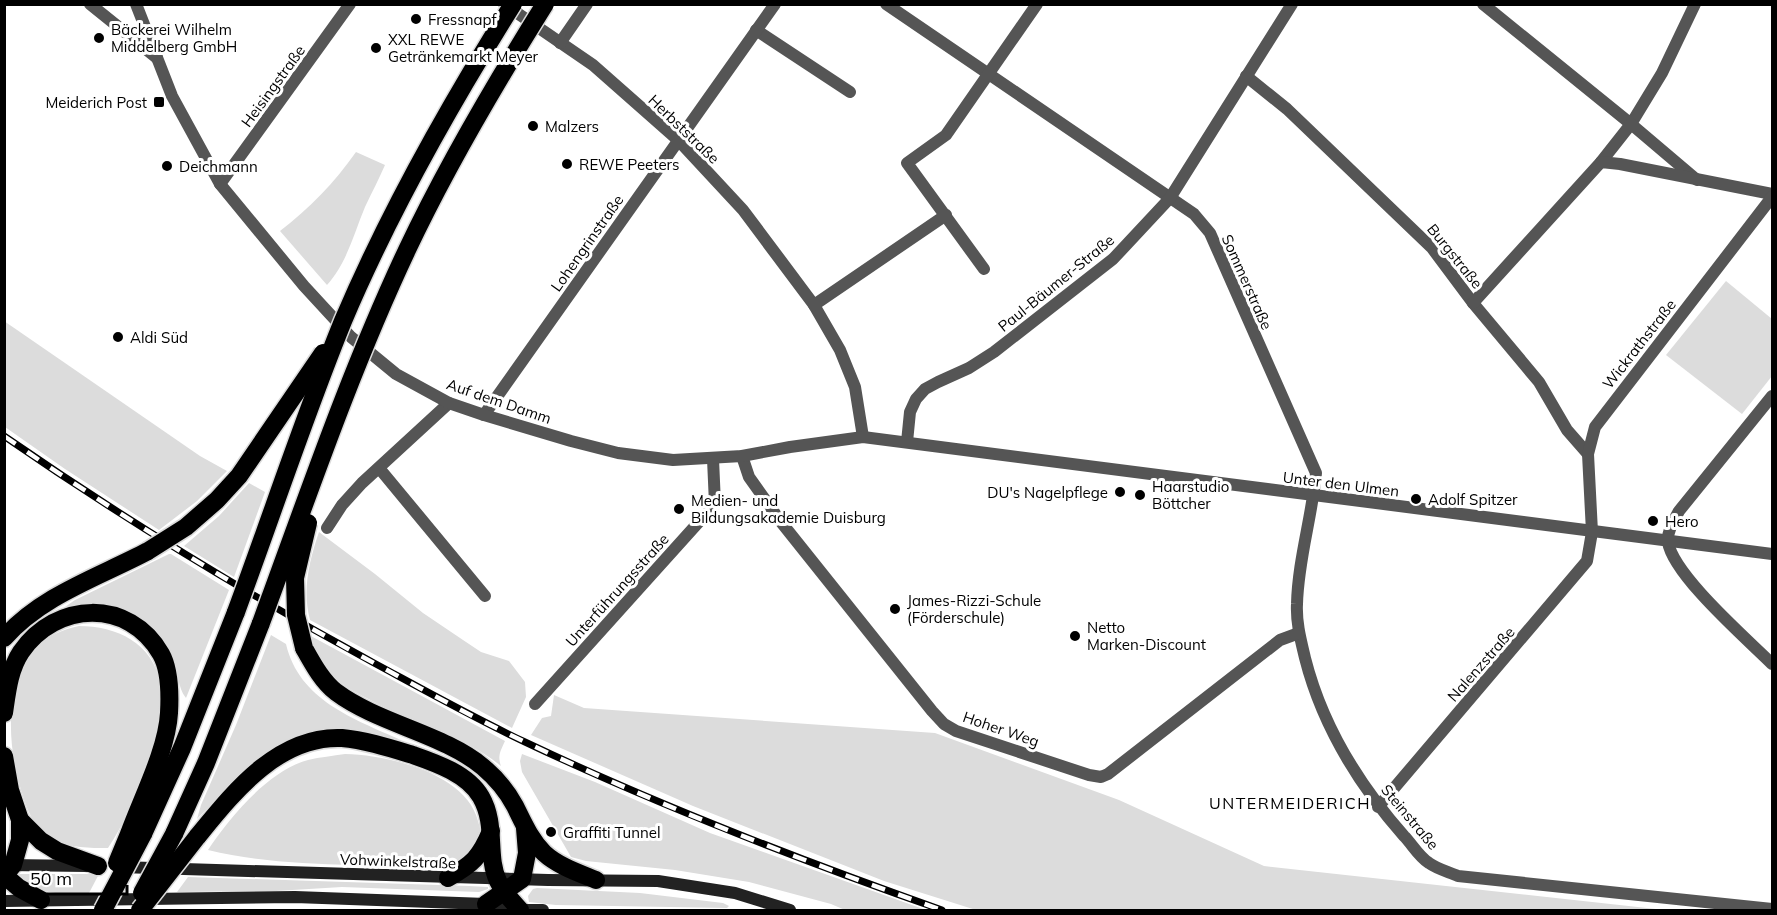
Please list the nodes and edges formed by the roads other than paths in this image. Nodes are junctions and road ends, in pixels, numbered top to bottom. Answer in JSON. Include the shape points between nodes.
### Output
{"nodes":[{"id":1,"x":136,"y":4,"type":"edge"},
{"id":2,"x":350,"y":4,"type":"edge"},
{"id":3,"x":504,"y":4,"type":"edge"},
{"id":4,"x":513,"y":4,"type":"edge"},
{"id":5,"x":545,"y":4,"type":"edge"},
{"id":6,"x":587,"y":4,"type":"edge"},
{"id":7,"x":775,"y":4,"type":"edge"},
{"id":8,"x":886,"y":4,"type":"edge"},
{"id":9,"x":1037,"y":4,"type":"edge"},
{"id":10,"x":1292,"y":4,"type":"edge"},
{"id":11,"x":1483,"y":4,"type":"edge"},
{"id":12,"x":1695,"y":4,"type":"edge"},
{"id":13,"x":95,"y":6,"type":"edge"},
{"id":14,"x":756,"y":30,"type":"junction"},
{"id":15,"x":560,"y":43,"type":"junction"},
{"id":16,"x":156,"y":58,"type":"junction"},
{"id":17,"x":988,"y":74,"type":"junction"},
{"id":18,"x":1246,"y":76,"type":"junction"},
{"id":19,"x":850,"y":92,"type":"dead end"},
{"id":20,"x":1630,"y":124,"type":"junction"},
{"id":21,"x":678,"y":140,"type":"junction"},
{"id":22,"x":1601,"y":162,"type":"junction"},
{"id":23,"x":1698,"y":181,"type":"junction"},
{"id":24,"x":220,"y":184,"type":"junction"},
{"id":25,"x":1773,"y":196,"type":"edge"},
{"id":26,"x":1170,"y":198,"type":"junction"},
{"id":27,"x":945,"y":215,"type":"junction"},
{"id":28,"x":984,"y":269,"type":"dead end"},
{"id":29,"x":1473,"y":303,"type":"junction"},
{"id":30,"x":814,"y":305,"type":"junction"},
{"id":31,"x":344,"y":321,"type":"junction"},
{"id":32,"x":1773,"y":396,"type":"edge"},
{"id":33,"x":449,"y":403,"type":"junction"},
{"id":34,"x":484,"y":415,"type":"junction"},
{"id":35,"x":863,"y":437,"type":"junction"},
{"id":36,"x":907,"y":442,"type":"junction"},
{"id":37,"x":324,"y":452,"type":"junction"},
{"id":38,"x":1588,"y":454,"type":"junction"},
{"id":39,"x":742,"y":456,"type":"junction"},
{"id":40,"x":713,"y":459,"type":"junction"},
{"id":41,"x":379,"y":468,"type":"junction"},
{"id":42,"x":1314,"y":496,"type":"junction"},
{"id":43,"x":327,"y":528,"type":"dead end"},
{"id":44,"x":1592,"y":532,"type":"junction"},
{"id":45,"x":1668,"y":540,"type":"junction"},
{"id":46,"x":1773,"y":554,"type":"edge"},
{"id":47,"x":485,"y":596,"type":"dead end"},
{"id":48,"x":1299,"y":633,"type":"junction"},
{"id":49,"x":4,"y":638,"type":"edge"},
{"id":50,"x":1773,"y":664,"type":"edge"},
{"id":51,"x":535,"y":704,"type":"dead end"},
{"id":52,"x":4,"y":713,"type":"edge"},
{"id":53,"x":4,"y":756,"type":"edge"},
{"id":54,"x":1378,"y":807,"type":"junction"},
{"id":55,"x":20,"y":820,"type":"junction"},
{"id":56,"x":525,"y":828,"type":"junction"},
{"id":57,"x":491,"y":829,"type":"junction"},
{"id":58,"x":136,"y":834,"type":"junction"},
{"id":59,"x":98,"y":866,"type":"junction"},
{"id":60,"x":6,"y":871,"type":"edge"},
{"id":61,"x":448,"y":878,"type":"junction"},
{"id":62,"x":522,"y":879,"type":"junction"},
{"id":63,"x":596,"y":880,"type":"junction"},
{"id":64,"x":501,"y":886,"type":"junction"},
{"id":65,"x":41,"y":900,"type":"junction"},
{"id":66,"x":4,"y":901,"type":"edge"},
{"id":67,"x":486,"y":904,"type":"junction"},
{"id":68,"x":1773,"y":909,"type":"edge"},
{"id":69,"x":98,"y":910,"type":"edge"},
{"id":70,"x":103,"y":910,"type":"edge"},
{"id":71,"x":132,"y":910,"type":"edge"},
{"id":72,"x":140,"y":910,"type":"edge"},
{"id":73,"x":520,"y":910,"type":"edge"},
{"id":74,"x":543,"y":910,"type":"edge"},
{"id":75,"x":784,"y":910,"type":"edge"}],
"edges":[{"from":1,"to":16,"type":"street","name":"Auf dem Damm"},
{"from":2,"to":24,"type":"street","name":"Heisingstraße"},
{"from":3,"to":15,"type":"street","name":"Herbststraße"},
{"from":4,"to":31,"type":"highway","bridge":true,"via":[[428,144]]},
{"from":5,"to":37,"type":"highway","bridge":true,"via":[[452,159],[407,250],[368,337]]},
{"from":6,"to":15,"type":"street"},
{"from":7,"to":14,"type":"street","name":"Lohengrinstraße"},
{"from":8,"to":17,"type":"street","name":"Sommerstraße"},
{"from":9,"to":17,"type":"street"},
{"from":10,"to":18,"type":"street","name":"Paul-Bäumer-Straße"},
{"from":11,"to":20,"type":"street"},
{"from":12,"to":20,"type":"street","via":[[1662,74]]},
{"from":13,"to":16,"type":"street"},
{"from":14,"to":19,"type":"street"},
{"from":14,"to":21,"type":"street","name":"Lohengrinstraße"},
{"from":15,"to":21,"type":"street","name":"Herbststraße","via":[[593,65]]},
{"from":16,"to":24,"type":"street","name":"Auf dem Damm"},
{"from":17,"to":26,"type":"street","name":"Sommerstraße"},
{"from":17,"to":27,"type":"street","via":[[946,135],[907,163]]},
{"from":18,"to":26,"type":"street","name":"Paul-Bäumer-Straße"},
{"from":18,"to":29,"type":"street","name":"Burgstraße","via":[[1287,109],[1432,248]]},
{"from":20,"to":22,"type":"street"},
{"from":20,"to":23,"type":"street"},
{"from":21,"to":30,"type":"street","name":"Herbststraße","via":[[743,210]]},
{"from":21,"to":34,"type":"street","name":"Lohengrinstraße"},
{"from":22,"to":23,"type":"street"},
{"from":22,"to":29,"type":"street"},
{"from":23,"to":25,"type":"street"},
{"from":24,"to":33,"type":"street","name":"Auf dem Damm","via":[[351,337],[396,374]]},
{"from":25,"to":38,"type":"street","name":"Wickrathstraße","via":[[1595,427]]},
{"from":26,"to":36,"type":"street","name":"Paul-Bäumer-Straße","via":[[1113,259],[994,352],[926,389],[910,412]]},
{"from":26,"to":42,"type":"street","name":"Sommerstraße","via":[[1194,214],[1210,234],[1316,473]]},
{"from":27,"to":28,"type":"street"},
{"from":27,"to":30,"type":"street"},
{"from":29,"to":38,"type":"street","name":"Burgstraße","via":[[1539,382],[1568,430]]},
{"from":30,"to":35,"type":"street","name":"Herbststraße","via":[[840,350],[855,387]]},
{"from":31,"to":49,"type":"highway","bridge":true,"via":[[239,477],[217,500],[186,527],[148,551],[41,605]]},
{"from":31,"to":58,"type":"highway","bridge":true,"via":[[182,748]]},
{"from":32,"to":45,"type":"street","via":[[1679,511]]},
{"from":33,"to":34,"type":"street","name":"Auf dem Damm"},
{"from":33,"to":41,"type":"street"},
{"from":34,"to":40,"type":"street","name":"Auf dem Damm","via":[[618,453],[673,460]]},
{"from":35,"to":36,"type":"street","name":"Auf dem Damm"},
{"from":35,"to":39,"type":"street","name":"Auf dem Damm"},
{"from":36,"to":42,"type":"street","name":"Unter den Ulmen"},
{"from":37,"to":56,"type":"highway","bridge":true,"via":[[295,578],[296,615],[304,648],[317,672],[335,692],[481,765],[500,782]]},
{"from":37,"to":71,"type":"highway","bridge":true,"via":[[206,764],[174,834]]},
{"from":38,"to":44,"type":"street","name":"Wickrathstraße"},
{"from":39,"to":40,"type":"street","name":"Auf dem Damm"},
{"from":39,"to":48,"type":"street","name":"Hoher Weg","via":[[749,477],[782,522],[944,724],[1089,775],[1108,774],[1280,640]]},
{"from":40,"to":51,"type":"street","name":"Unterführungsstraße","via":[[715,504]]},
{"from":41,"to":43,"type":"street","via":[[342,505]]},
{"from":41,"to":47,"type":"street"},
{"from":42,"to":44,"type":"street","name":"Unter den Ulmen"},
{"from":42,"to":48,"type":"street","name":"Steinstraße","via":[[1302,553],[1297,605]]},
{"from":44,"to":45,"type":"street","name":"Unter den Ulmen"},
{"from":44,"to":54,"type":"street","name":"Nalenzstraße","via":[[1587,561],[1575,578]]},
{"from":45,"to":46,"type":"street","name":"Unter den Ulmen"},
{"from":45,"to":50,"type":"street","via":[[1686,578]]},
{"from":48,"to":54,"type":"street","name":"Steinstraße","via":[[1312,685],[1326,719]]},
{"from":52,"to":58,"type":"highway","via":[[7,686],[20,654],[37,634],[60,619],[84,612],[113,615],[140,628],[161,655],[168,680],[169,714]]},
{"from":53,"to":55,"type":"highway"},
{"from":54,"to":68,"type":"street","name":"Steinstraße","via":[[1428,863],[1458,876]]},
{"from":55,"to":59,"type":"highway","via":[[57,851]]},
{"from":55,"to":60,"type":"highway","via":[[20,840]]},
{"from":56,"to":62,"type":"highway","via":[[527,853]]},
{"from":56,"to":63,"type":"highway","via":[[554,861]]},
{"from":57,"to":61,"type":"highway","via":[[480,856]]},
{"from":57,"to":64,"type":"highway"},
{"from":57,"to":72,"type":"highway","bridge":true,"via":[[489,812],[480,794],[447,768],[389,747],[341,738],[309,742],[261,767],[240,787]]},
{"from":58,"to":69,"type":"highway","bridge":true},
{"from":58,"to":70,"type":"highway","bridge":true},
{"from":59,"to":60,"type":"main road","name":"Vohwinkelstraße"},
{"from":59,"to":61,"type":"main road","name":"Vohwinkelstraße"},
{"from":60,"to":65,"type":"highway","via":[[19,888]]},
{"from":61,"to":64,"type":"main road","name":"Vohwinkelstraße"},
{"from":62,"to":63,"type":"main road"},
{"from":62,"to":64,"type":"highway"},
{"from":63,"to":75,"type":"main road","via":[[658,881],[735,893]]},
{"from":64,"to":67,"type":"highway"},
{"from":64,"to":73,"type":"highway"},
{"from":65,"to":66,"type":"main road"},
{"from":65,"to":67,"type":"main road","via":[[295,897]]},
{"from":67,"to":73,"type":"main road"},
{"from":73,"to":74,"type":"main road"}]}
